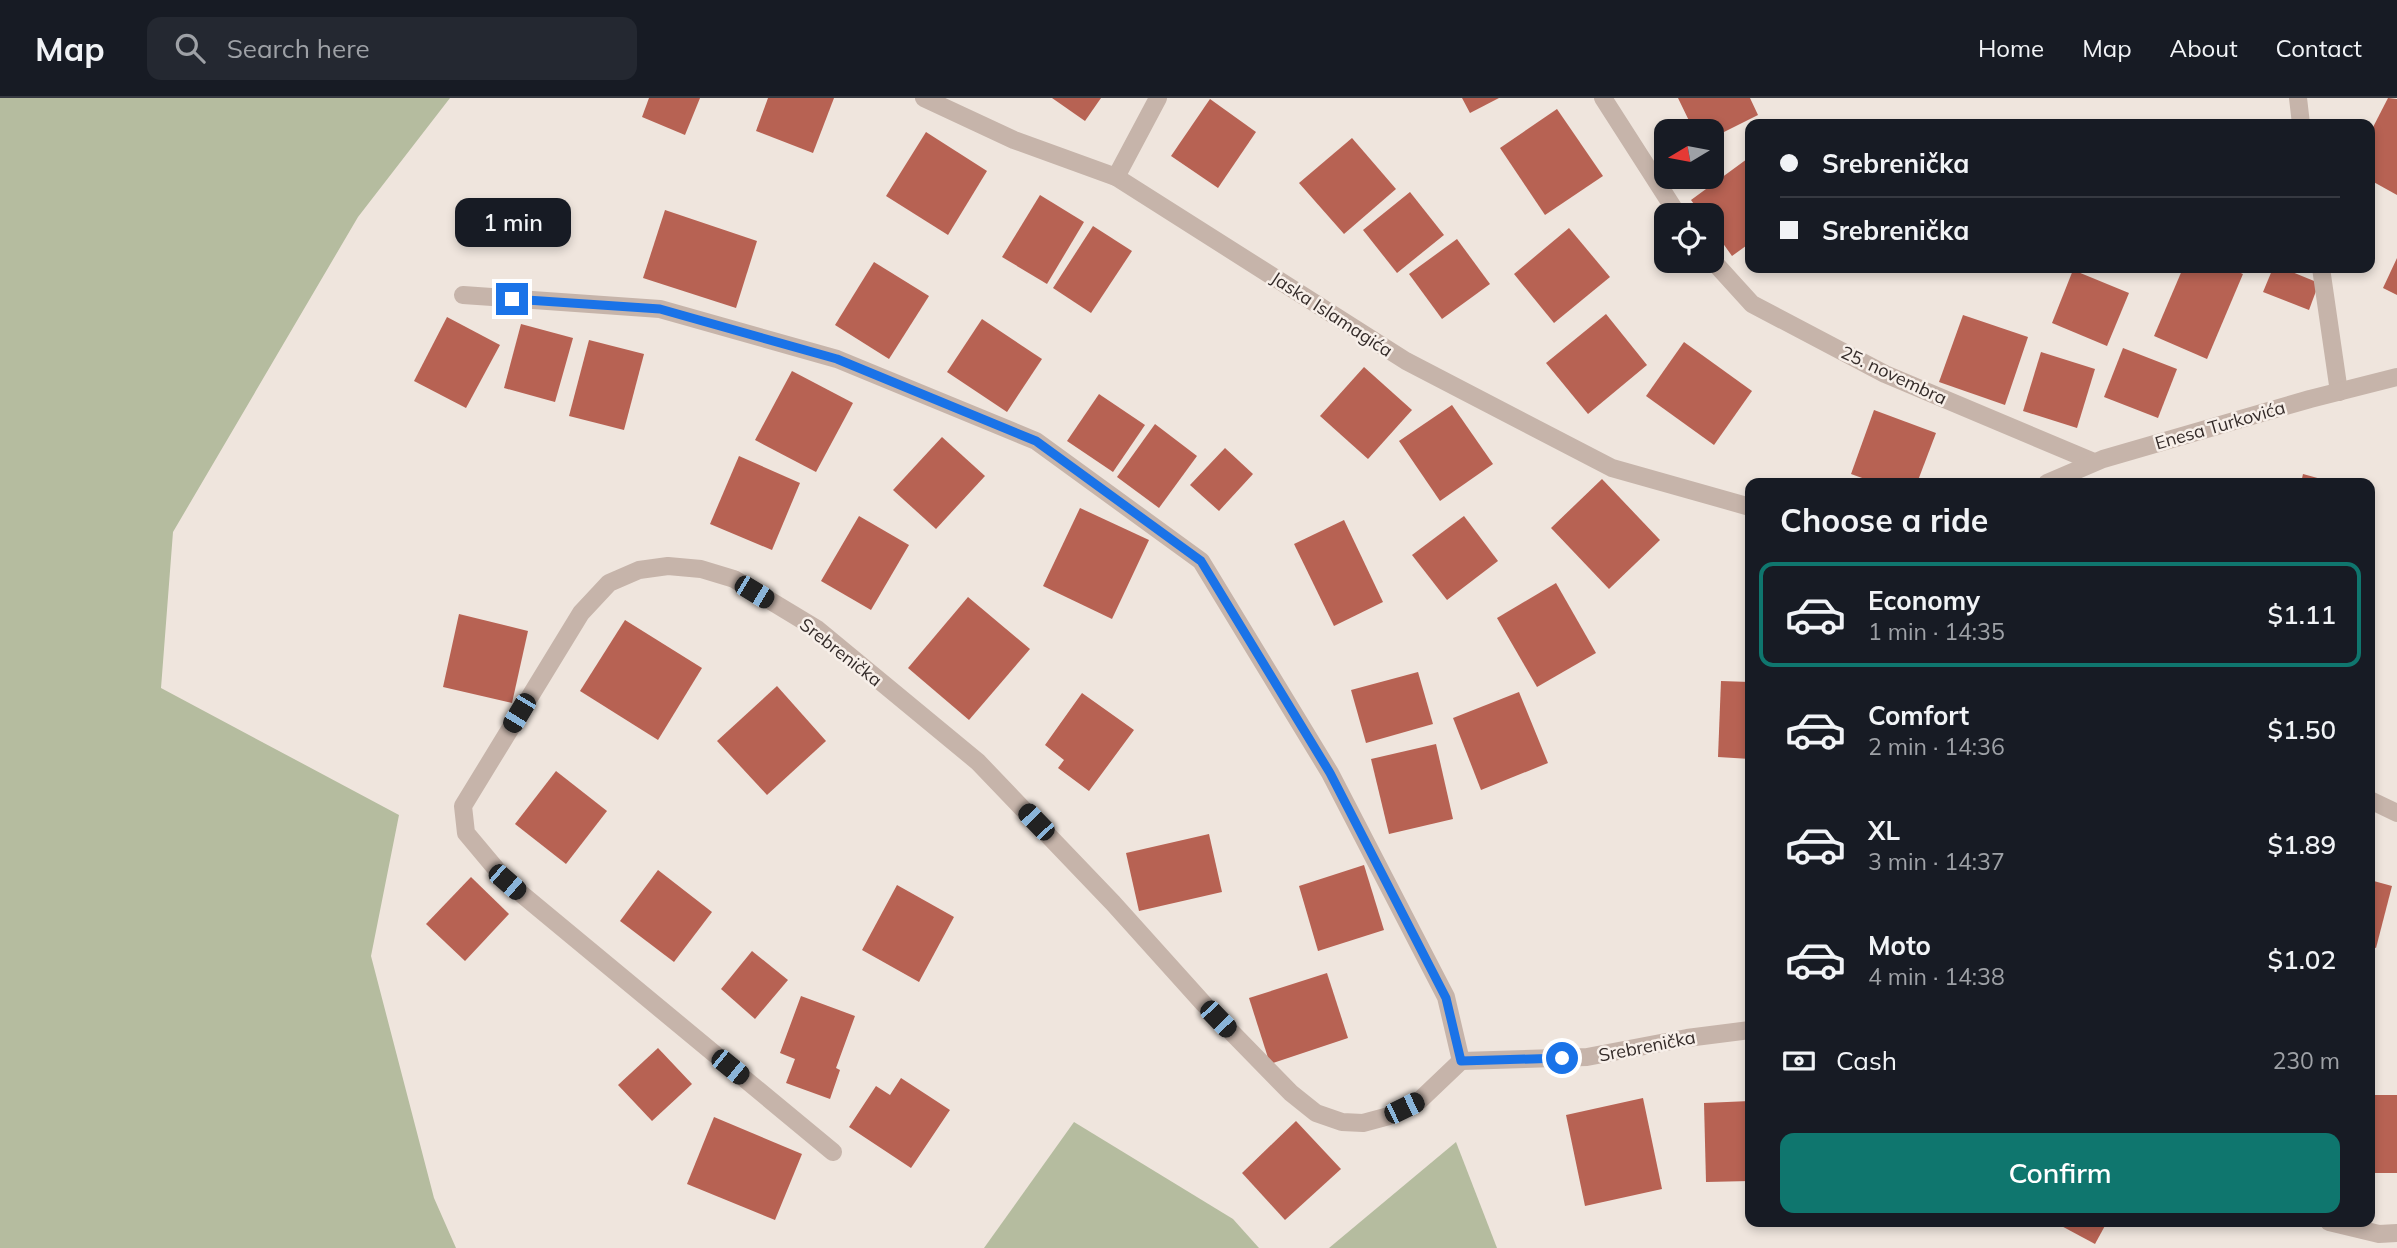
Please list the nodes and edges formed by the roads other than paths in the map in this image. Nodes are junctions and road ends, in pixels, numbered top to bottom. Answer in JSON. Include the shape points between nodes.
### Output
{"nodes":[{"id":1,"x":924,"y":98,"type":"edge"},
{"id":2,"x":1158,"y":98,"type":"edge"},
{"id":3,"x":1603,"y":98,"type":"edge"},
{"id":4,"x":2298,"y":98,"type":"edge"},
{"id":5,"x":2300,"y":119,"type":"edge"},
{"id":6,"x":1116,"y":177,"type":"junction"},
{"id":7,"x":1670,"y":203,"type":"edge"},
{"id":8,"x":1724,"y":273,"type":"edge"},
{"id":9,"x":2322,"y":273,"type":"edge"},
{"id":10,"x":463,"y":295,"type":"dead end"},
{"id":11,"x":2397,"y":377,"type":"edge"},
{"id":12,"x":2339,"y":391,"type":"junction"},
{"id":13,"x":2094,"y":462,"type":"junction"},
{"id":14,"x":2057,"y":478,"type":"edge"},
{"id":15,"x":1745,"y":506,"type":"edge"},
{"id":16,"x":2375,"y":802,"type":"edge"},
{"id":17,"x":2397,"y":813,"type":"edge"},
{"id":18,"x":1745,"y":1031,"type":"edge"},
{"id":19,"x":1461,"y":1061,"type":"junction"},
{"id":20,"x":833,"y":1152,"type":"dead end"},
{"id":21,"x":2350,"y":1227,"type":"edge"},
{"id":22,"x":2397,"y":1233,"type":"edge"}],
"edges":[{"from":1,"to":6,"type":"street","name":"Jaska Islamagića","via":[[1014,140]]},
{"from":2,"to":6,"type":"street"},
{"from":3,"to":7,"type":"street"},
{"from":4,"to":5,"type":"street"},
{"from":6,"to":15,"type":"street","name":"Jaska Islamagića","via":[[1406,361],[1612,468]]},
{"from":8,"to":13,"type":"street","name":"25. novembra","via":[[1752,304],[1885,374]]},
{"from":9,"to":12,"type":"street"},
{"from":10,"to":19,"type":"street","via":[[660,309],[837,359],[1036,441],[1201,561],[1330,773],[1446,998]]},
{"from":11,"to":12,"type":"street","name":"Enesa Turkovića"},
{"from":12,"to":13,"type":"street","name":"Enesa Turkovića"},
{"from":13,"to":14,"type":"street","name":"Enesa Turkovića"},
{"from":16,"to":17,"type":"street"},
{"from":18,"to":19,"type":"street","name":"Srebrenička","via":[[1587,1057]]},
{"from":19,"to":20,"type":"street","name":"Srebrenička","via":[[1419,1101],[1389,1116],[1363,1124],[1316,1113],[1221,1022],[978,762],[817,629],[734,579],[701,569],[668,566],[639,570],[609,583],[581,613],[463,807],[466,833],[507,882]]},
{"from":21,"to":22,"type":"street"}]}
